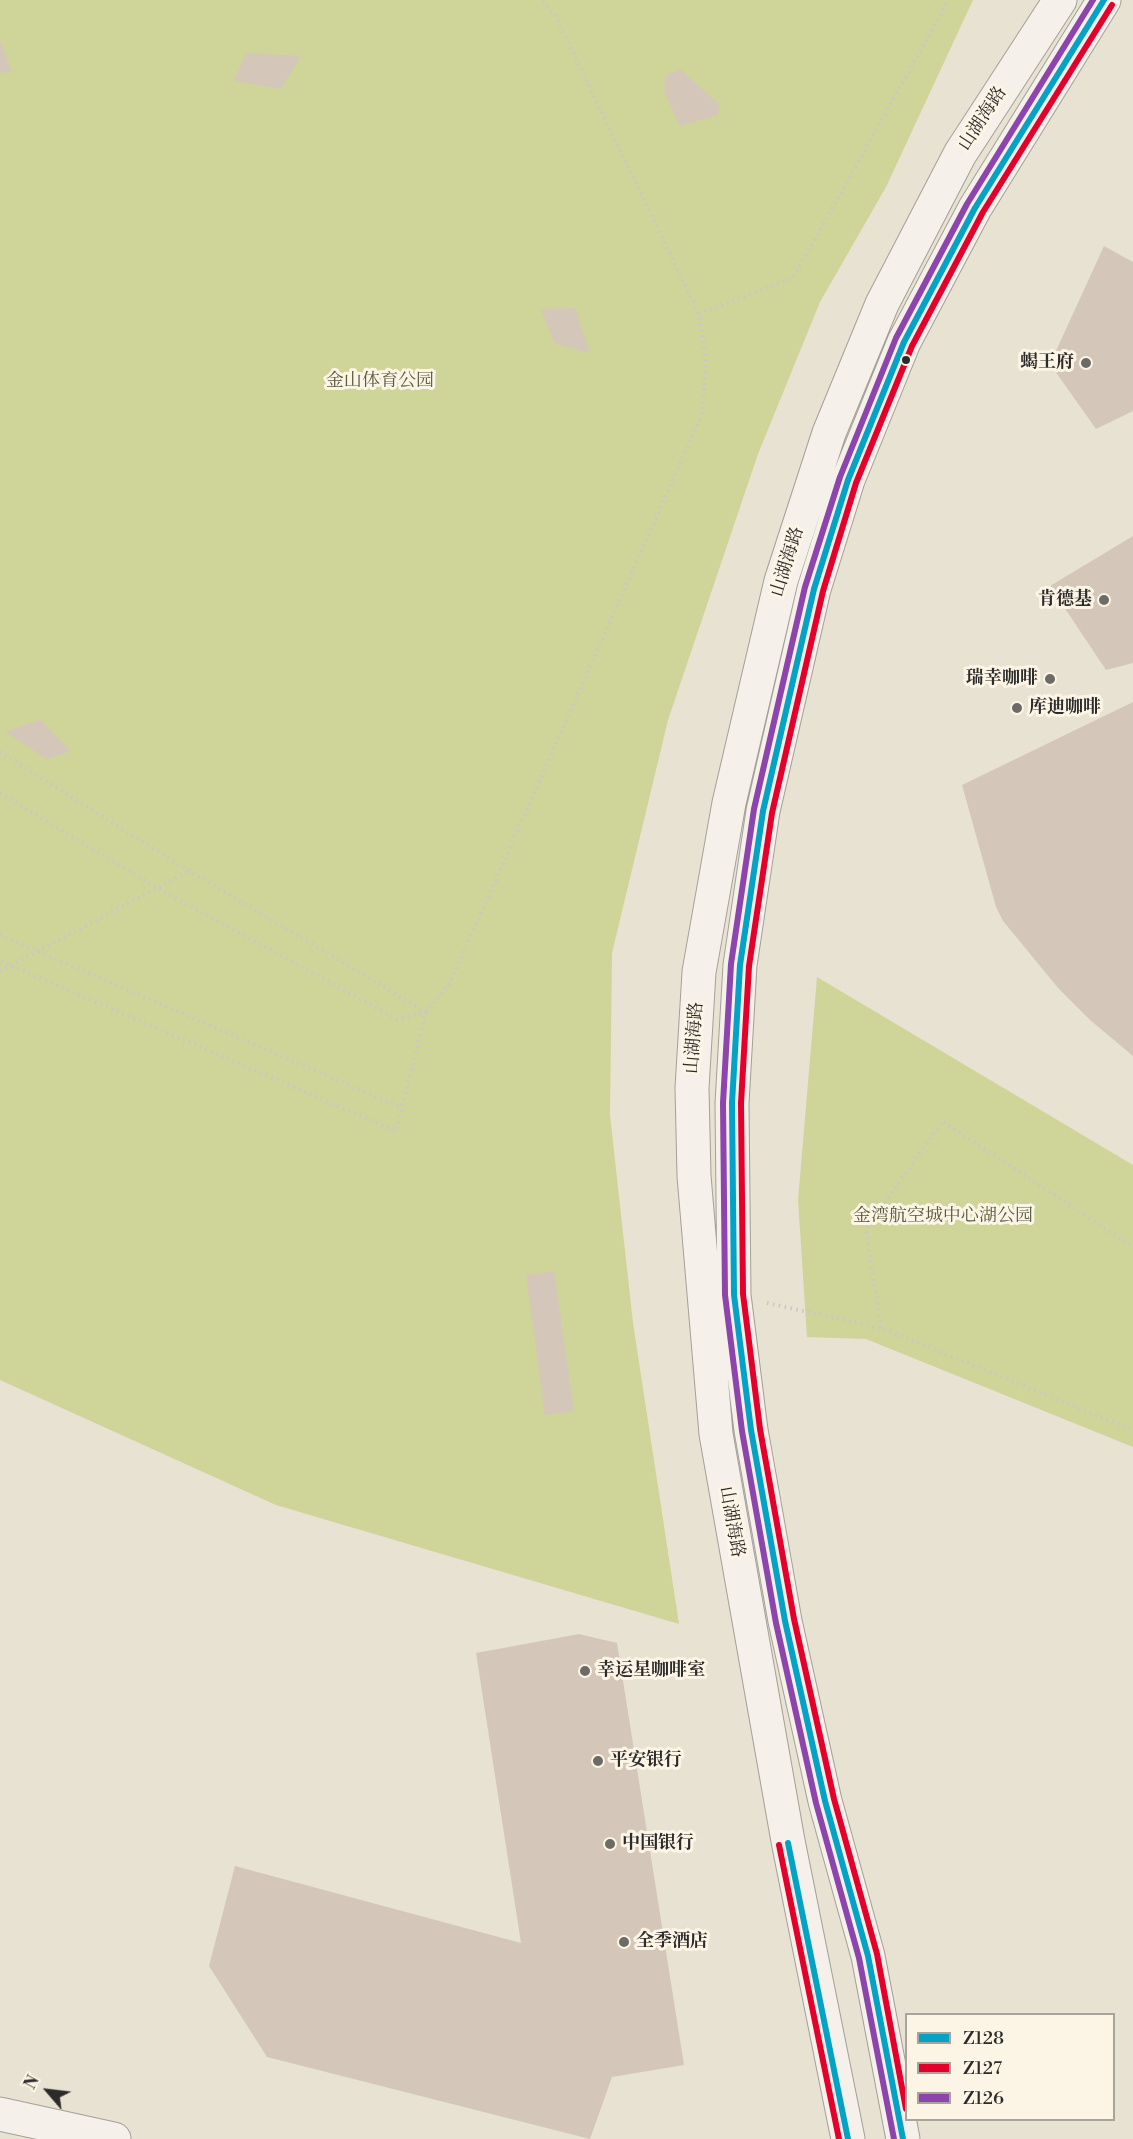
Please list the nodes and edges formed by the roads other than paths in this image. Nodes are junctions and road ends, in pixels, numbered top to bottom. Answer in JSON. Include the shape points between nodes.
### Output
{"nodes":[{"id":1,"x":1060,"y":0,"type":"edge"},
{"id":2,"x":1104,"y":0,"type":"edge"},
{"id":3,"x":840,"y":2097,"type":"junction"},
{"id":4,"x":0,"y":2114,"type":"edge"},
{"id":5,"x":114,"y":2139,"type":"edge"},
{"id":6,"x":826,"y":2139,"type":"edge"},
{"id":7,"x":848,"y":2139,"type":"edge"},
{"id":8,"x":903,"y":2139,"type":"edge"}],
"edges":[{"from":1,"to":3,"type":"street","name":"山湖海路","via":[[960,154],[882,304],[829,432],[781,581],[729,803],[699,972],[692,1088],[694,1176],[716,1434],[788,1841]]},
{"from":2,"to":8,"type":"street","name":"山湖海路","via":[[1004,158],[904,342],[848,480],[814,589],[763,811],[740,965],[732,1103],[734,1295],[751,1430],[785,1622],[825,1801],[868,1956]]},
{"from":3,"to":6,"type":"street"},
{"from":3,"to":7,"type":"street","name":"山湖海路"},
{"from":4,"to":5,"type":"street"}]}
